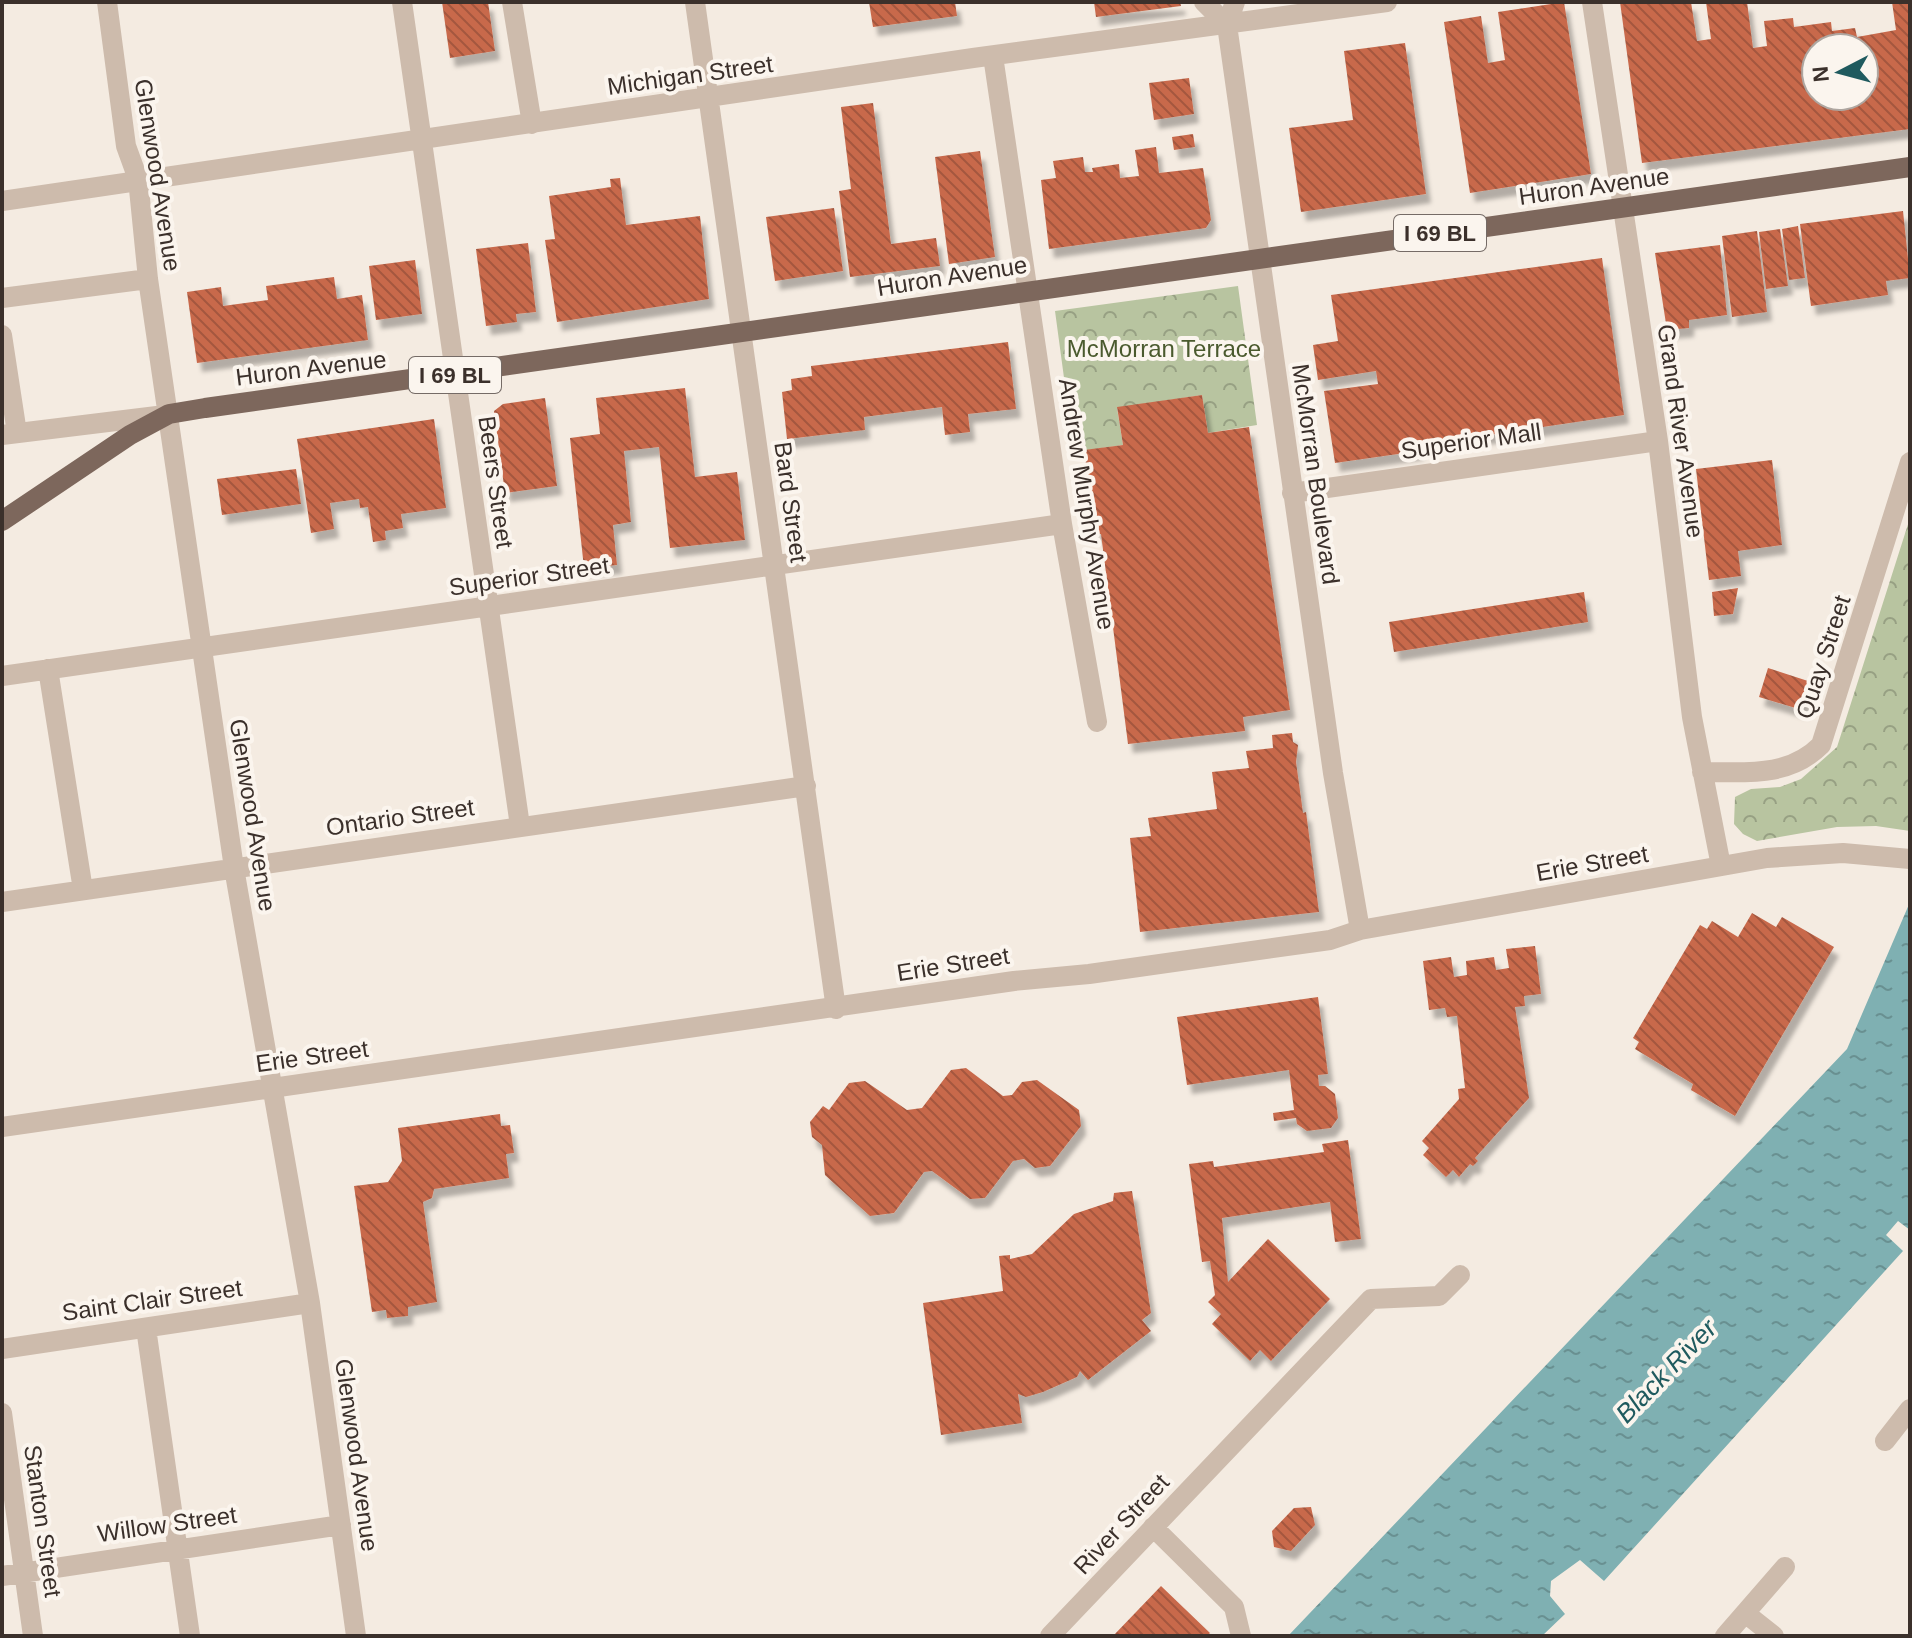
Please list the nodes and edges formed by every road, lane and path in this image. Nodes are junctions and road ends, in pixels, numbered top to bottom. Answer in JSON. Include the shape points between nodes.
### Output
{"nodes":[{"id":1,"x":107,"y":2,"type":"edge"},
{"id":2,"x":402,"y":2,"type":"edge"},
{"id":3,"x":512,"y":2,"type":"edge"},
{"id":4,"x":695,"y":2,"type":"edge"},
{"id":5,"x":1204,"y":2,"type":"edge"},
{"id":6,"x":1235,"y":2,"type":"edge"},
{"id":7,"x":1387,"y":2,"type":"edge"},
{"id":8,"x":1592,"y":2,"type":"edge"},
{"id":9,"x":1227,"y":25,"type":"junction"},
{"id":10,"x":993,"y":56,"type":"junction"},
{"id":11,"x":708,"y":99,"type":"junction"},
{"id":12,"x":532,"y":124,"type":"junction"},
{"id":13,"x":421,"y":140,"type":"junction"},
{"id":14,"x":1910,"y":167,"type":"edge"},
{"id":15,"x":138,"y":179,"type":"junction"},
{"id":16,"x":2,"y":201,"type":"edge"},
{"id":17,"x":1621,"y":209,"type":"junction"},
{"id":18,"x":1258,"y":257,"type":"junction"},
{"id":19,"x":148,"y":279,"type":"junction"},
{"id":20,"x":1028,"y":291,"type":"junction"},
{"id":21,"x":2,"y":298,"type":"edge"},
{"id":22,"x":741,"y":334,"type":"junction"},
{"id":23,"x":2,"y":335,"type":"edge"},
{"id":24,"x":454,"y":375,"type":"junction"},
{"id":25,"x":169,"y":414,"type":"junction"},
{"id":26,"x":9,"y":434,"type":"edge"},
{"id":27,"x":1658,"y":441,"type":"junction"},
{"id":28,"x":1910,"y":462,"type":"edge"},
{"id":29,"x":1292,"y":493,"type":"junction"},
{"id":30,"x":2,"y":521,"type":"edge"},
{"id":31,"x":1062,"y":524,"type":"junction"},
{"id":32,"x":774,"y":568,"type":"junction"},
{"id":33,"x":488,"y":608,"type":"junction"},
{"id":34,"x":201,"y":648,"type":"junction"},
{"id":35,"x":48,"y":669,"type":"junction"},
{"id":36,"x":2,"y":676,"type":"edge"},
{"id":37,"x":1097,"y":722,"type":"dead end"},
{"id":38,"x":1702,"y":772,"type":"junction"},
{"id":39,"x":806,"y":786,"type":"junction"},
{"id":40,"x":520,"y":826,"type":"junction"},
{"id":41,"x":1905,"y":858,"type":"edge"},
{"id":42,"x":1721,"y":866,"type":"junction"},
{"id":43,"x":234,"y":868,"type":"junction"},
{"id":44,"x":83,"y":890,"type":"junction"},
{"id":45,"x":2,"y":902,"type":"edge"},
{"id":46,"x":1360,"y":930,"type":"junction"},
{"id":47,"x":836,"y":1009,"type":"junction"},
{"id":48,"x":273,"y":1089,"type":"junction"},
{"id":49,"x":2,"y":1127,"type":"edge"},
{"id":50,"x":1460,"y":1275,"type":"dead end"},
{"id":51,"x":310,"y":1303,"type":"junction"},
{"id":52,"x":146,"y":1328,"type":"junction"},
{"id":53,"x":2,"y":1349,"type":"edge"},
{"id":54,"x":1910,"y":1409,"type":"edge"},
{"id":55,"x":2,"y":1413,"type":"edge"},
{"id":56,"x":1885,"y":1441,"type":"dead end"},
{"id":57,"x":341,"y":1525,"type":"junction"},
{"id":58,"x":1153,"y":1527,"type":"junction"},
{"id":59,"x":177,"y":1548,"type":"junction"},
{"id":60,"x":1785,"y":1567,"type":"dead end"},
{"id":61,"x":24,"y":1572,"type":"junction"},
{"id":62,"x":2,"y":1576,"type":"edge"},
{"id":63,"x":1745,"y":1613,"type":"junction"},
{"id":64,"x":33,"y":1636,"type":"edge"},
{"id":65,"x":190,"y":1636,"type":"edge"},
{"id":66,"x":356,"y":1636,"type":"edge"},
{"id":67,"x":1050,"y":1636,"type":"edge"},
{"id":68,"x":1241,"y":1636,"type":"edge"},
{"id":69,"x":1725,"y":1636,"type":"edge"},
{"id":70,"x":1774,"y":1636,"type":"edge"}],
"edges":[{"from":1,"to":15,"type":"street","name":"Glenwood Avenue","via":[[126,146]]},
{"from":2,"to":13,"type":"street","name":"Beers Street"},
{"from":3,"to":12,"type":"street"},
{"from":4,"to":11,"type":"street","name":"Bard Street"},
{"from":5,"to":9,"type":"street"},
{"from":6,"to":9,"type":"street","name":"McMorran Boulevard"},
{"from":7,"to":9,"type":"street","name":"Michigan Street"},
{"from":8,"to":17,"type":"street","name":"Grand River Avenue"},
{"from":9,"to":10,"type":"street","name":"Michigan Street"},
{"from":9,"to":18,"type":"street","name":"McMorran Boulevard"},
{"from":10,"to":11,"type":"street","name":"Michigan Street"},
{"from":10,"to":20,"type":"street","name":"Andrew Murphy Avenue"},
{"from":11,"to":12,"type":"street","name":"Michigan Street"},
{"from":11,"to":22,"type":"street","name":"Bard Street"},
{"from":12,"to":13,"type":"street","name":"Michigan Street"},
{"from":13,"to":15,"type":"street","name":"Michigan Street"},
{"from":13,"to":24,"type":"street","name":"Beers Street"},
{"from":14,"to":17,"type":"main road","name":"Huron Avenue","number":"I 69 BL"},
{"from":15,"to":16,"type":"street","name":"Michigan Street"},
{"from":15,"to":19,"type":"street","name":"Glenwood Avenue"},
{"from":17,"to":18,"type":"main road","name":"Huron Avenue","number":"I 69 BL"},
{"from":17,"to":27,"type":"street","name":"Grand River Avenue"},
{"from":18,"to":20,"type":"main road","name":"Huron Avenue","number":"I 69 BL"},
{"from":18,"to":29,"type":"street","name":"McMorran Boulevard"},
{"from":19,"to":21,"type":"street"},
{"from":19,"to":25,"type":"street","name":"Glenwood Avenue"},
{"from":20,"to":22,"type":"main road","name":"Huron Avenue","number":"I 69 BL"},
{"from":20,"to":31,"type":"street","name":"Andrew Murphy Avenue"},
{"from":22,"to":24,"type":"main road","name":"Huron Avenue","number":"I 69 BL"},
{"from":22,"to":32,"type":"street","name":"Bard Street"},
{"from":23,"to":26,"type":"street"},
{"from":24,"to":25,"type":"main road","name":"Huron Avenue","number":"I 69 BL"},
{"from":24,"to":33,"type":"street","name":"Beers Street"},
{"from":25,"to":26,"type":"street","name":"Huron Avenue"},
{"from":25,"to":30,"type":"main road","number":"I 69 BL","via":[[103,450]]},
{"from":25,"to":34,"type":"street","name":"Glenwood Avenue"},
{"from":27,"to":29,"type":"street","name":"Superior Mall"},
{"from":27,"to":38,"type":"street","name":"Grand River Avenue"},
{"from":28,"to":38,"type":"street","name":"Quay Street","via":[[1821,745],[1807,759],[1782,769]]},
{"from":29,"to":46,"type":"street","name":"McMorran Boulevard"},
{"from":31,"to":32,"type":"street","name":"Superior Street"},
{"from":31,"to":37,"type":"street","name":"Andrew Murphy Avenue"},
{"from":32,"to":33,"type":"street","name":"Superior Street"},
{"from":32,"to":39,"type":"street","name":"Bard Street"},
{"from":33,"to":34,"type":"street","name":"Superior Street"},
{"from":33,"to":40,"type":"street","name":"Beers Street"},
{"from":34,"to":35,"type":"street","name":"Superior Street"},
{"from":34,"to":43,"type":"street","name":"Glenwood Avenue"},
{"from":35,"to":36,"type":"street","name":"Superior Street"},
{"from":35,"to":44,"type":"street"},
{"from":38,"to":42,"type":"street","name":"Grand River Avenue"},
{"from":39,"to":40,"type":"street","name":"Ontario Street"},
{"from":39,"to":47,"type":"street","name":"Bard Street"},
{"from":40,"to":43,"type":"street","name":"Ontario Street"},
{"from":41,"to":42,"type":"street","name":"Erie Street","via":[[1843,853]]},
{"from":42,"to":46,"type":"street","name":"Erie Street"},
{"from":43,"to":44,"type":"street","name":"Ontario Street"},
{"from":43,"to":48,"type":"street","name":"Glenwood Avenue"},
{"from":44,"to":45,"type":"street","name":"Ontario Street"},
{"from":46,"to":47,"type":"street","name":"Erie Street","via":[[1330,940]]},
{"from":47,"to":48,"type":"street","name":"Erie Street"},
{"from":48,"to":49,"type":"street","name":"Erie Street"},
{"from":48,"to":51,"type":"street","name":"Glenwood Avenue"},
{"from":50,"to":58,"type":"street","name":"River Street","via":[[1439,1296],[1371,1299]]},
{"from":51,"to":52,"type":"street","name":"Saint Clair Street"},
{"from":51,"to":57,"type":"street","name":"Glenwood Avenue"},
{"from":52,"to":53,"type":"street","name":"Saint Clair Street"},
{"from":52,"to":59,"type":"street"},
{"from":54,"to":56,"type":"street"},
{"from":55,"to":61,"type":"street","name":"Stanton Street"},
{"from":57,"to":59,"type":"street","name":"Willow Street"},
{"from":57,"to":66,"type":"street","name":"Glenwood Avenue"},
{"from":58,"to":67,"type":"street","name":"River Street"},
{"from":58,"to":68,"type":"street","via":[[1234,1607]]},
{"from":59,"to":61,"type":"street","name":"Willow Street"},
{"from":59,"to":65,"type":"street"},
{"from":60,"to":63,"type":"street"},
{"from":61,"to":62,"type":"street","name":"Willow Street"},
{"from":61,"to":64,"type":"street","name":"Stanton Street"},
{"from":63,"to":69,"type":"street"},
{"from":63,"to":70,"type":"street"}]}
